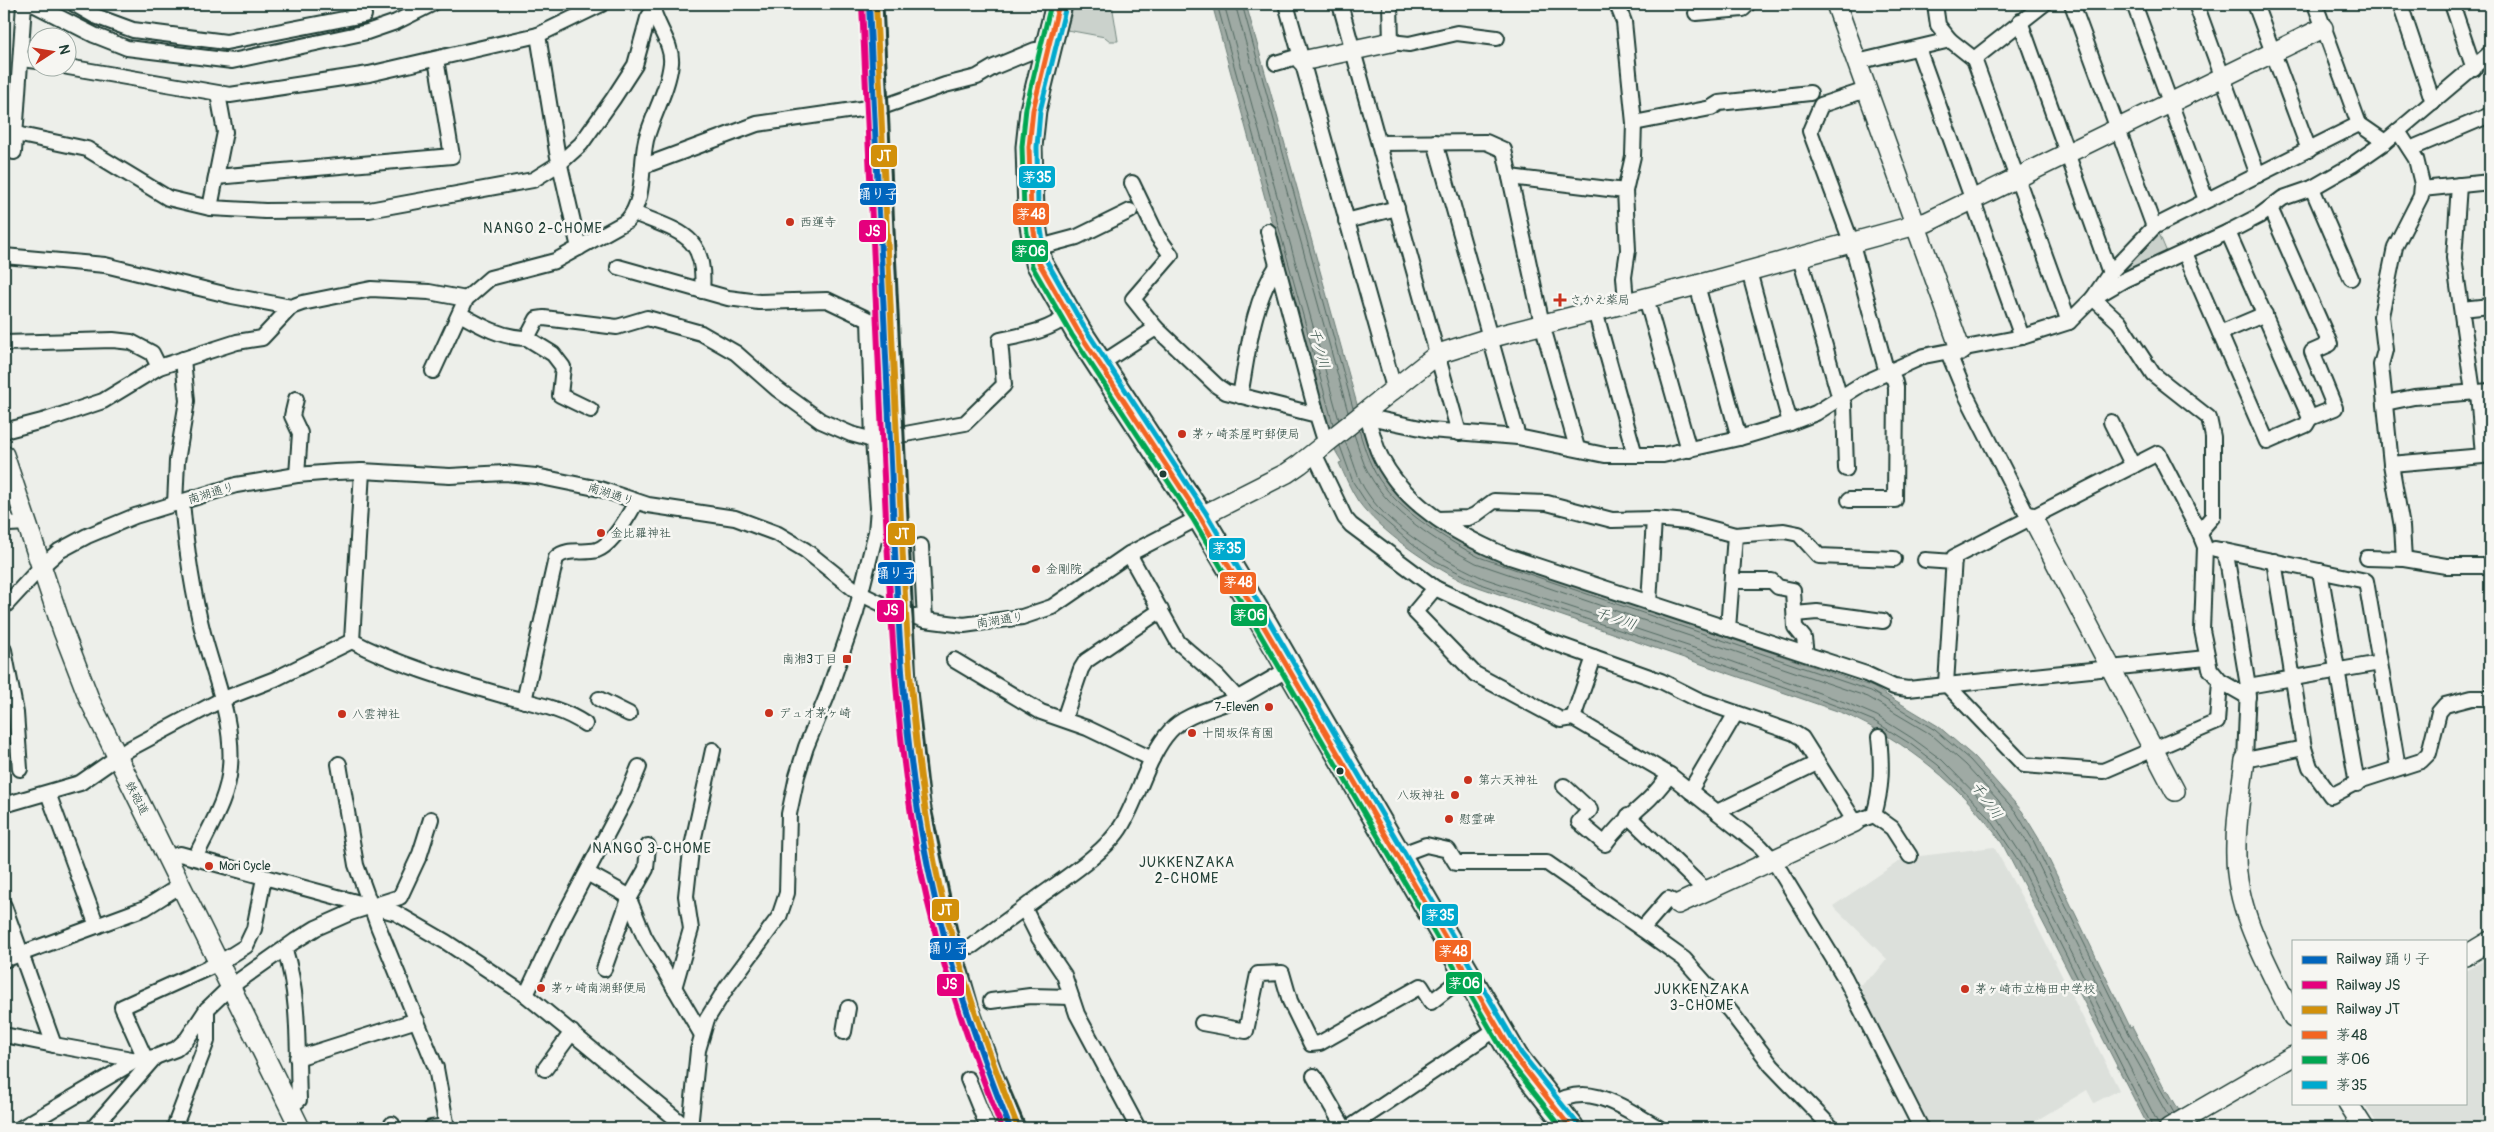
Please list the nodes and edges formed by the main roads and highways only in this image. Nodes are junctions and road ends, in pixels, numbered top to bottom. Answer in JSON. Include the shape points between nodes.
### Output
{"nodes":[{"id":1,"x":1059,"y":4,"type":"edge"},
{"id":2,"x":1571,"y":1128,"type":"edge"}],
"edges":[{"from":1,"to":2,"type":"highway","via":[[1033,110],[1029,147],[1031,212],[1039,263],[1099,365],[1200,517],[1515,1057]]}]}
